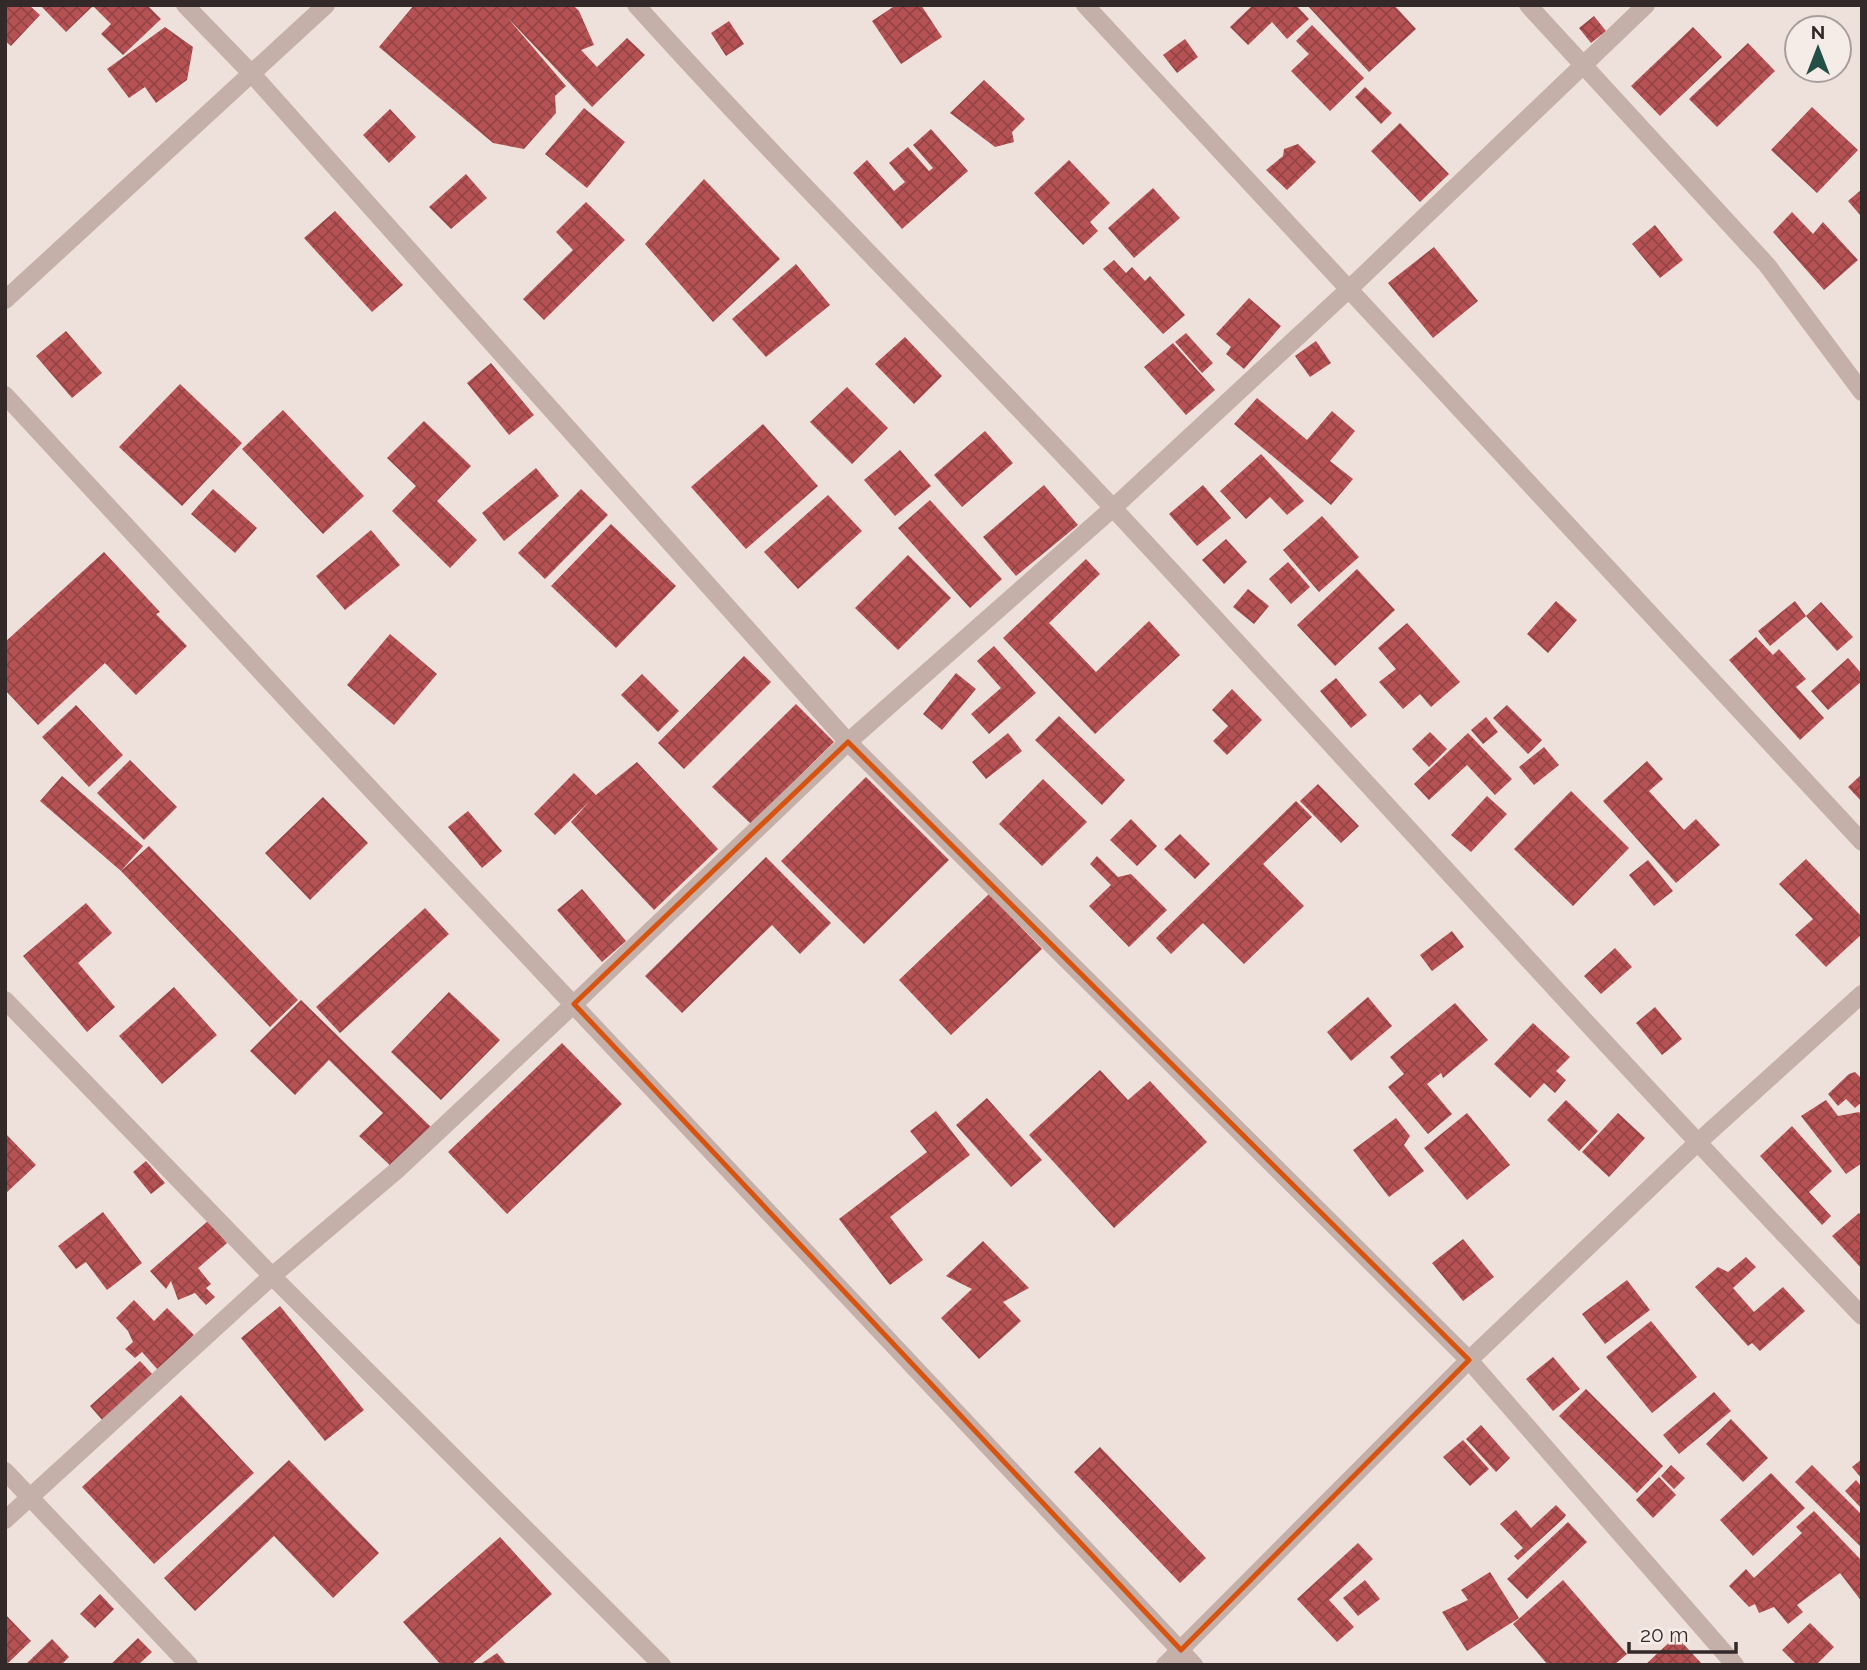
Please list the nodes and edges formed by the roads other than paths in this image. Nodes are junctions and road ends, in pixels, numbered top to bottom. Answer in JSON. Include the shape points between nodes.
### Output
{"nodes":[{"id":1,"x":186,"y":5,"type":"edge"},
{"id":2,"x":326,"y":5,"type":"edge"},
{"id":3,"x":636,"y":5,"type":"edge"},
{"id":4,"x":1085,"y":5,"type":"edge"},
{"id":5,"x":1528,"y":5,"type":"edge"},
{"id":6,"x":1646,"y":5,"type":"edge"},
{"id":7,"x":1583,"y":65,"type":"junction"},
{"id":8,"x":252,"y":74,"type":"junction"},
{"id":9,"x":1349,"y":290,"type":"junction"},
{"id":10,"x":5,"y":300,"type":"edge"},
{"id":11,"x":1862,"y":392,"type":"edge"},
{"id":12,"x":5,"y":395,"type":"edge"},
{"id":13,"x":1113,"y":508,"type":"junction"},
{"id":14,"x":848,"y":742,"type":"junction"},
{"id":15,"x":1862,"y":842,"type":"edge"},
{"id":16,"x":1862,"y":994,"type":"edge"},
{"id":17,"x":5,"y":1000,"type":"edge"},
{"id":18,"x":574,"y":1004,"type":"junction"},
{"id":19,"x":1696,"y":1144,"type":"junction"},
{"id":20,"x":272,"y":1276,"type":"junction"},
{"id":21,"x":1862,"y":1316,"type":"edge"},
{"id":22,"x":1469,"y":1360,"type":"junction"},
{"id":23,"x":5,"y":1471,"type":"edge"},
{"id":24,"x":29,"y":1498,"type":"junction"},
{"id":25,"x":5,"y":1520,"type":"edge"},
{"id":26,"x":1181,"y":1650,"type":"junction"},
{"id":27,"x":189,"y":1665,"type":"edge"},
{"id":28,"x":662,"y":1665,"type":"edge"},
{"id":29,"x":1165,"y":1665,"type":"edge"},
{"id":30,"x":1194,"y":1665,"type":"edge"},
{"id":31,"x":1735,"y":1665,"type":"edge"}],
"edges":[{"from":1,"to":8,"type":"street"},
{"from":2,"to":8,"type":"street"},
{"from":3,"to":13,"type":"street"},
{"from":4,"to":9,"type":"street"},
{"from":5,"to":7,"type":"street"},
{"from":6,"to":7,"type":"street"},
{"from":7,"to":9,"type":"street"},
{"from":7,"to":11,"type":"street","via":[[1767,265]]},
{"from":8,"to":10,"type":"street"},
{"from":8,"to":14,"type":"street"},
{"from":9,"to":13,"type":"street"},
{"from":9,"to":15,"type":"street"},
{"from":12,"to":18,"type":"street"},
{"from":13,"to":14,"type":"street"},
{"from":13,"to":19,"type":"street"},
{"from":14,"to":18,"type":"street"},
{"from":14,"to":22,"type":"street"},
{"from":16,"to":19,"type":"street"},
{"from":17,"to":20,"type":"street"},
{"from":18,"to":20,"type":"street","via":[[396,1171]]},
{"from":18,"to":26,"type":"street"},
{"from":19,"to":21,"type":"street"},
{"from":19,"to":22,"type":"street"},
{"from":20,"to":24,"type":"street"},
{"from":20,"to":28,"type":"street"},
{"from":22,"to":26,"type":"street"},
{"from":22,"to":31,"type":"street"},
{"from":23,"to":24,"type":"street"},
{"from":24,"to":25,"type":"street"},
{"from":24,"to":27,"type":"street"},
{"from":26,"to":29,"type":"street"},
{"from":26,"to":30,"type":"street"}]}
